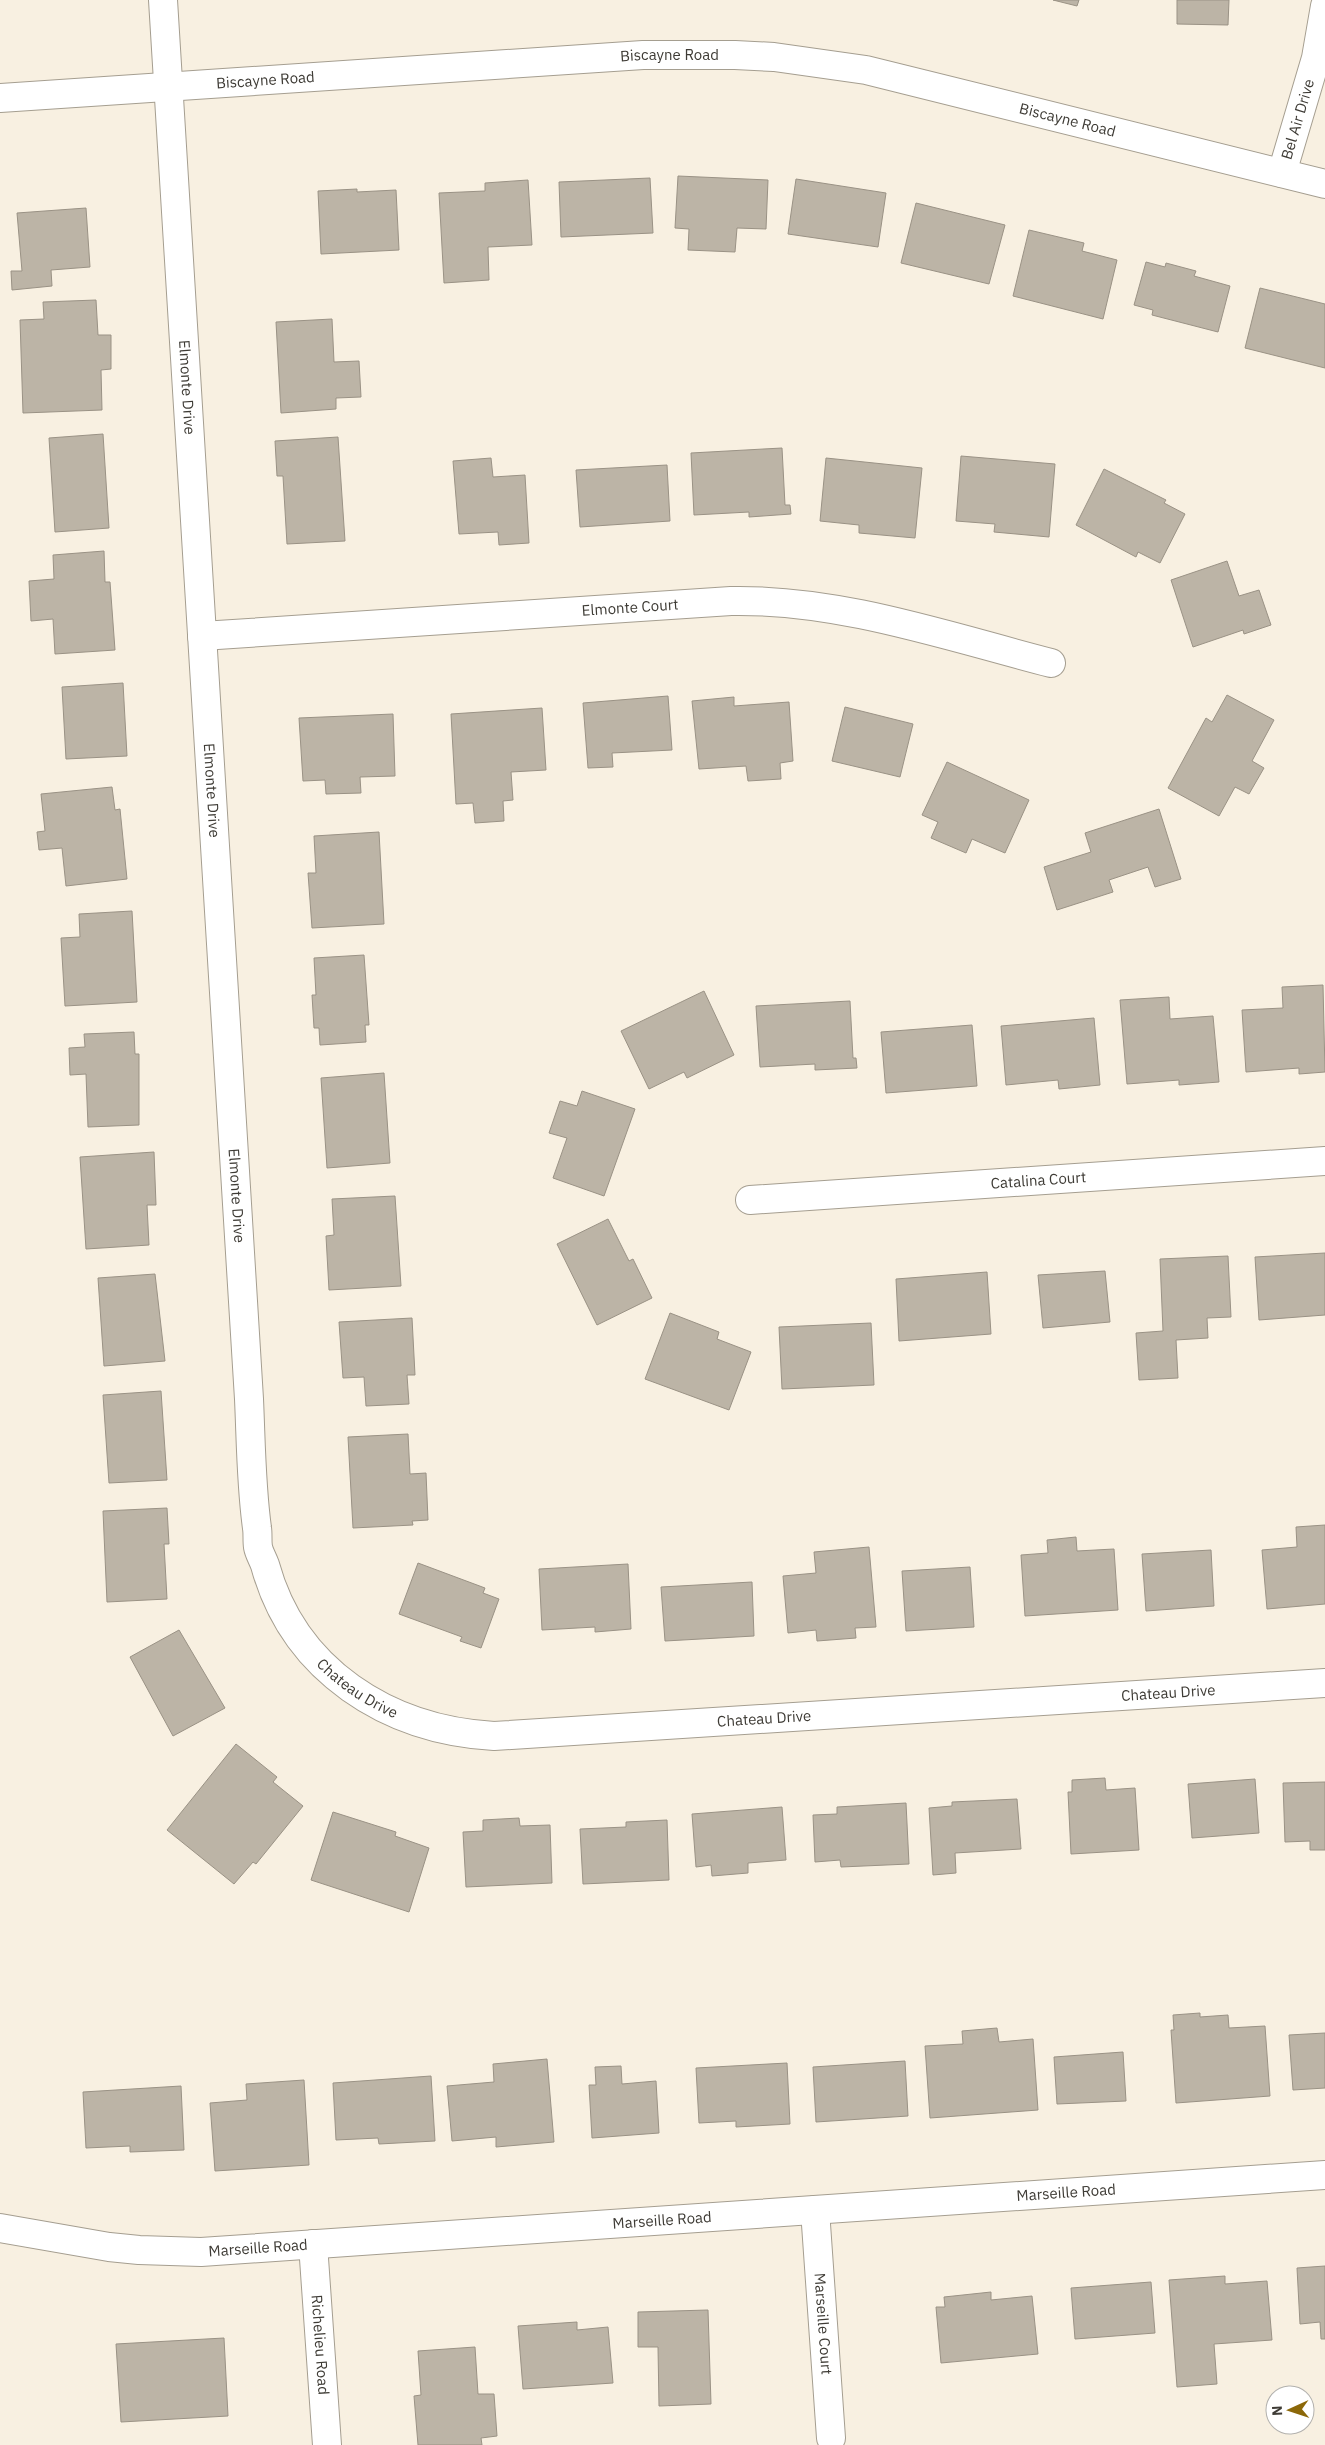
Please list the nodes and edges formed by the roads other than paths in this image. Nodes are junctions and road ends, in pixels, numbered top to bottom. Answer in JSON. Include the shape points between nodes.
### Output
{"nodes":[{"id":1,"x":163,"y":0,"type":"edge"},
{"id":2,"x":1325,"y":6,"type":"edge"},
{"id":3,"x":168,"y":87,"type":"junction"},
{"id":4,"x":0,"y":98,"type":"edge"},
{"id":5,"x":1282,"y":173,"type":"junction"},
{"id":6,"x":1325,"y":184,"type":"edge"},
{"id":7,"x":202,"y":636,"type":"junction"},
{"id":8,"x":1051,"y":663,"type":"dead end"},
{"id":9,"x":1325,"y":1160,"type":"edge"},
{"id":10,"x":750,"y":1200,"type":"dead end"},
{"id":11,"x":268,"y":1581,"type":"joint"},
{"id":12,"x":1325,"y":1683,"type":"edge"},
{"id":13,"x":1325,"y":2175,"type":"edge"},
{"id":14,"x":815,"y":2210,"type":"junction"},
{"id":15,"x":0,"y":2228,"type":"edge"},
{"id":16,"x":313,"y":2244,"type":"junction"},
{"id":17,"x":831,"y":2438,"type":"dead end"},
{"id":18,"x":327,"y":2445,"type":"edge"}],
"edges":[{"from":1,"to":3,"type":"street","name":"Elmonte Drive"},
{"from":2,"to":5,"type":"street","name":"Bel Air Drive","via":[[1316,58]]},
{"from":3,"to":4,"type":"street","name":"Biscayne Road"},
{"from":3,"to":5,"type":"street","name":"Biscayne Road","via":[[643,55],[774,58],[902,78]]},
{"from":3,"to":7,"type":"street","name":"Elmonte Drive"},
{"from":5,"to":6,"type":"street","name":"Biscayne Road"},
{"from":7,"to":8,"type":"street","name":"Elmonte Court","via":[[731,601],[778,601],[865,615]]},
{"from":7,"to":11,"type":"street","name":"Elmonte Drive","via":[[249,1399],[253,1511]]},
{"from":9,"to":10,"type":"street","name":"Catalina Court"},
{"from":11,"to":12,"type":"street","name":"Chateau Drive","via":[[294,1629],[316,1658],[343,1683],[389,1712],[440,1730],[476,1735],[512,1736]]},
{"from":13,"to":14,"type":"street","name":"Marseille Road"},
{"from":14,"to":16,"type":"street","name":"Marseille Road"},
{"from":14,"to":17,"type":"street","name":"Marseille Court"},
{"from":15,"to":16,"type":"street","name":"Marseille Road","via":[[139,2250],[201,2252]]},
{"from":16,"to":18,"type":"street","name":"Richelieu Road"}]}
